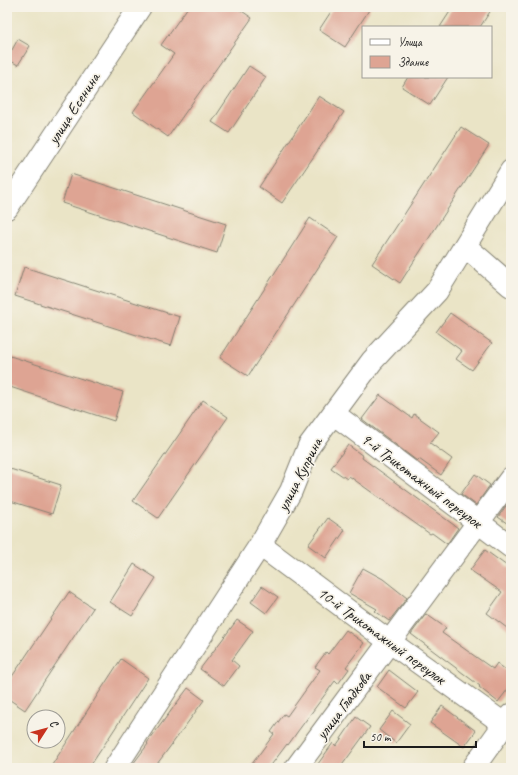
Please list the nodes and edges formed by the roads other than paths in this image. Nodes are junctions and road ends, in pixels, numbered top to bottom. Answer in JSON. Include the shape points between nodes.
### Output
{"nodes":[{"id":1,"x":140,"y":7,"type":"edge"},
{"id":2,"x":511,"y":171,"type":"edge"},
{"id":3,"x":7,"y":208,"type":"edge"},
{"id":4,"x":465,"y":246,"type":"junction"},
{"id":5,"x":511,"y":286,"type":"edge"},
{"id":6,"x":334,"y":414,"type":"junction"},
{"id":7,"x":511,"y":478,"type":"edge"},
{"id":8,"x":479,"y":522,"type":"junction"},
{"id":9,"x":260,"y":545,"type":"junction"},
{"id":10,"x":511,"y":547,"type":"edge"},
{"id":11,"x":390,"y":642,"type":"junction"},
{"id":12,"x":508,"y":719,"type":"edge"},
{"id":13,"x":115,"y":768,"type":"edge"},
{"id":14,"x":296,"y":768,"type":"edge"},
{"id":15,"x":473,"y":768,"type":"edge"}],
"edges":[{"from":1,"to":3,"type":"street","name":"улица Есенина"},
{"from":2,"to":4,"type":"street","name":"улица Куприна"},
{"from":4,"to":5,"type":"street"},
{"from":4,"to":6,"type":"street","name":"улица Куприна","via":[[437,291],[372,361]]},
{"from":6,"to":8,"type":"street","name":"9-й Трикотажный переулок"},
{"from":6,"to":9,"type":"street","name":"улица Куприна","via":[[310,446],[291,492]]},
{"from":7,"to":8,"type":"street","name":"улица Гладкова"},
{"from":8,"to":10,"type":"street","name":"9-й Трикотажный переулок"},
{"from":8,"to":11,"type":"street","name":"улица Гладкова"},
{"from":9,"to":11,"type":"street","name":"10-й Трикотажный переулок"},
{"from":9,"to":13,"type":"street","name":"улица Куприна"},
{"from":11,"to":12,"type":"street","name":"10-й Трикотажный переулок"},
{"from":11,"to":14,"type":"street","name":"улица Гладкова"},
{"from":12,"to":15,"type":"street"}]}
